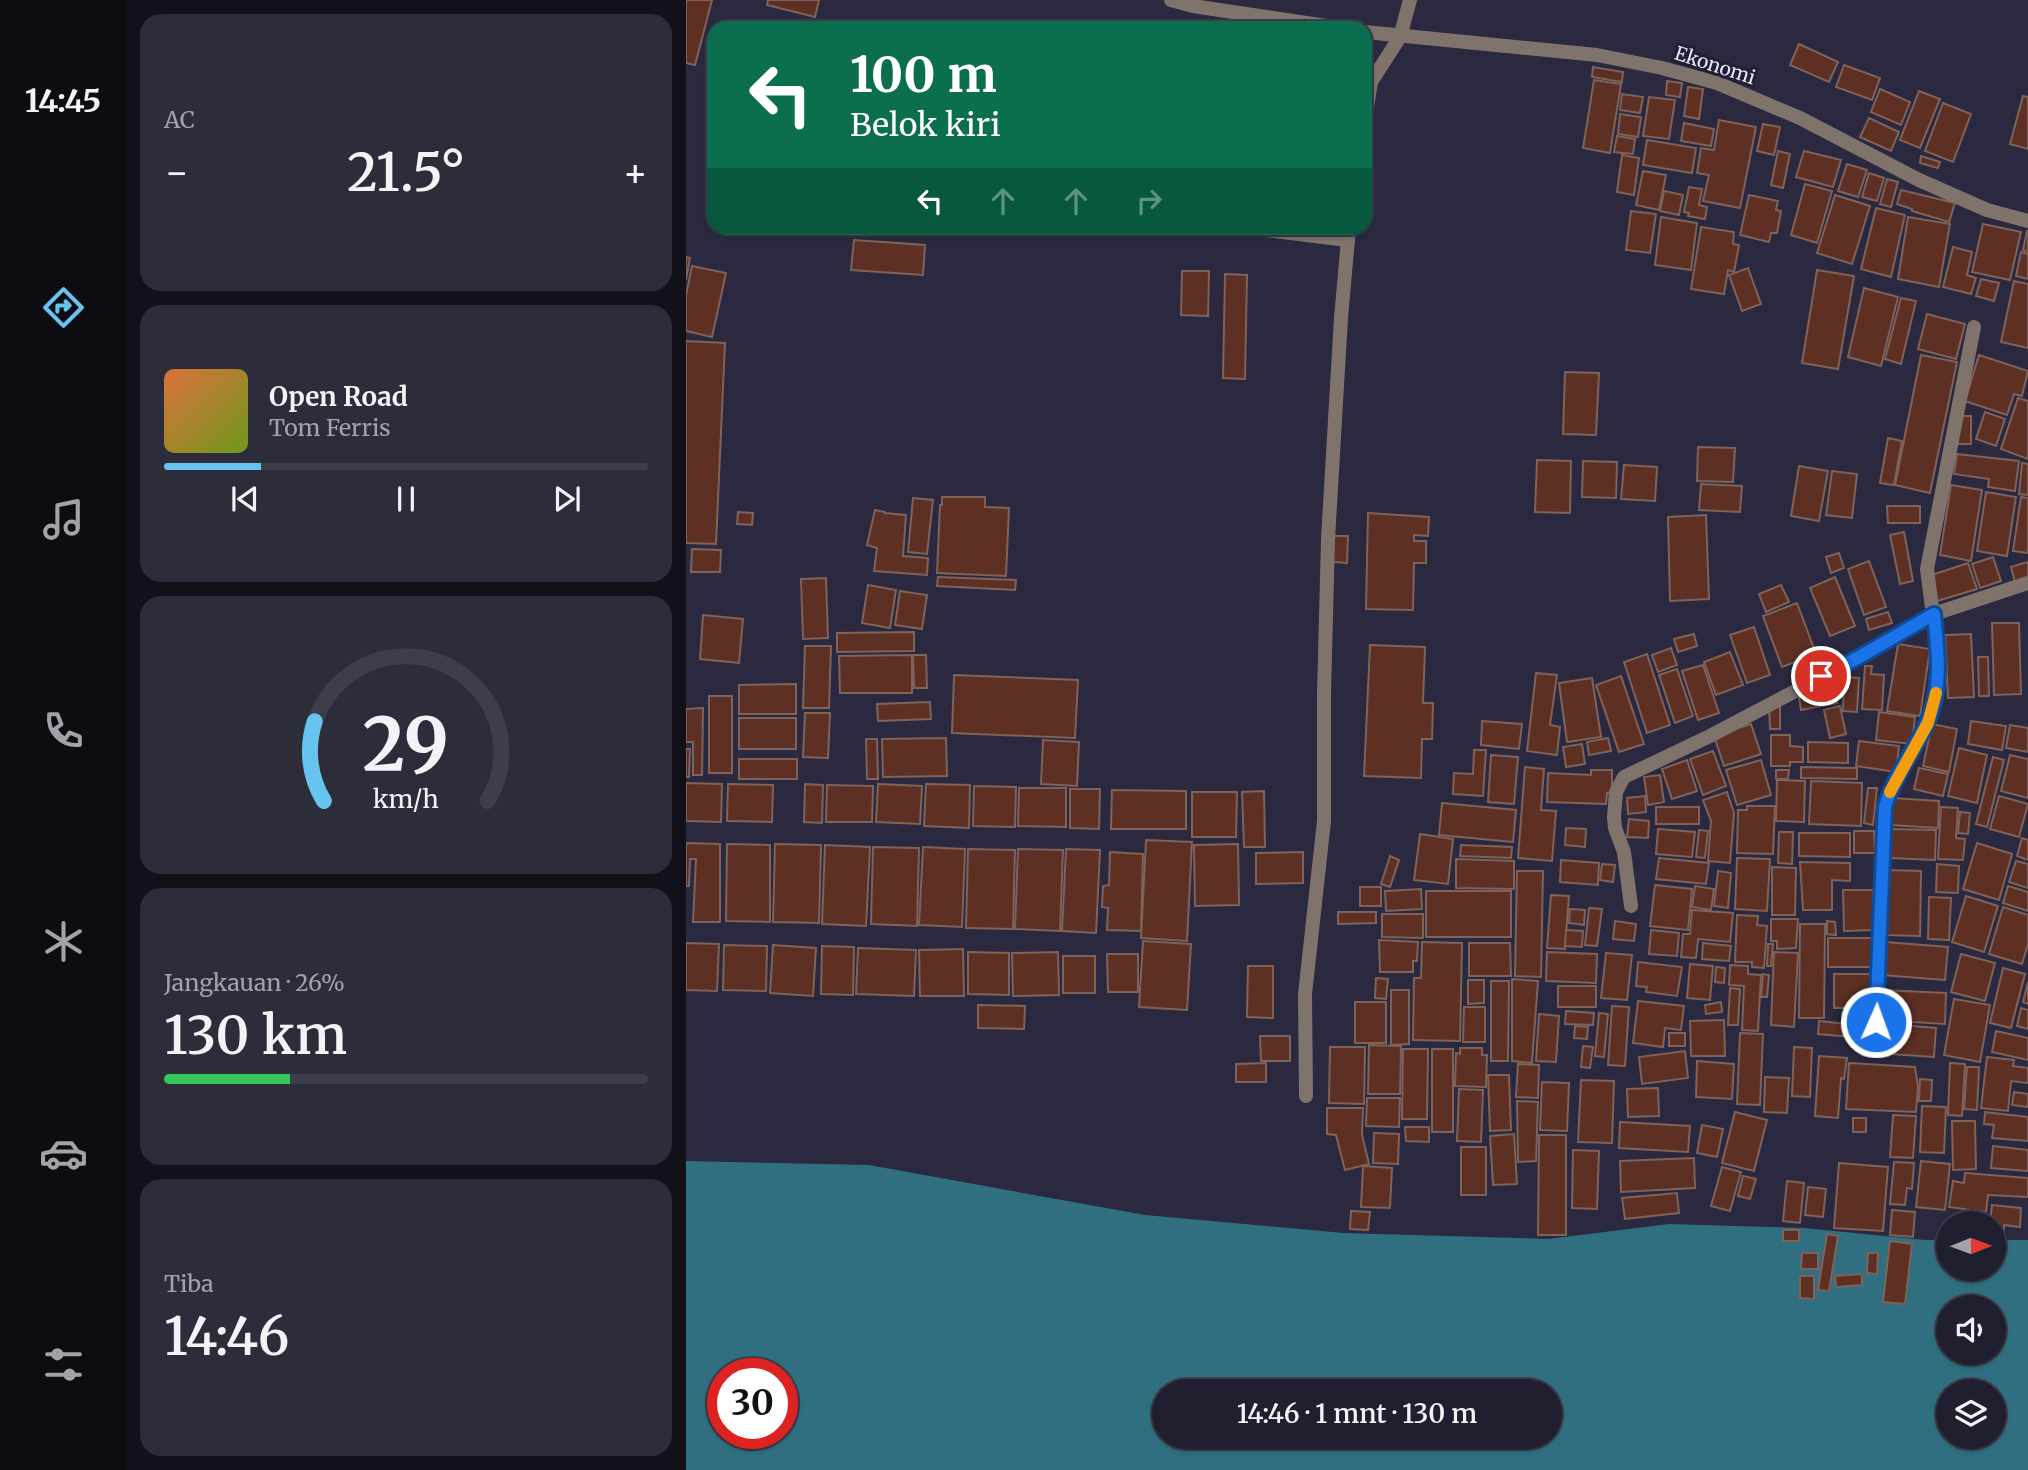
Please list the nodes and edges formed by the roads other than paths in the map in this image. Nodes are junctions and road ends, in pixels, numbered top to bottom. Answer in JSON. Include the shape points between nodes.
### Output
{"nodes":[{"id":1,"x":1171,"y":0,"type":"edge"},
{"id":2,"x":1410,"y":0,"type":"edge"},
{"id":3,"x":1293,"y":21,"type":"edge"},
{"id":4,"x":1372,"y":33,"type":"edge"},
{"id":5,"x":1400,"y":37,"type":"junction"},
{"id":6,"x":1372,"y":80,"type":"edge"},
{"id":7,"x":2028,"y":220,"type":"edge"},
{"id":8,"x":1348,"y":235,"type":"edge"},
{"id":9,"x":1974,"y":327,"type":"dead end"},
{"id":10,"x":2028,"y":583,"type":"edge"},
{"id":11,"x":1934,"y":614,"type":"junction"},
{"id":12,"x":1631,"y":906,"type":"dead end"},
{"id":13,"x":1876,"y":1022,"type":"dead end"},
{"id":14,"x":1306,"y":1096,"type":"dead end"}],
"edges":[{"from":1,"to":3,"type":"street"},
{"from":2,"to":5,"type":"street"},
{"from":4,"to":5,"type":"street","name":"Ekonomi"},
{"from":5,"to":6,"type":"street"},
{"from":5,"to":7,"type":"street","name":"Ekonomi","via":[[1597,55],[1717,83],[1800,118],[1987,210]]},
{"from":8,"to":14,"type":"street","via":[[1328,539],[1324,821],[1305,994]]},
{"from":9,"to":11,"type":"street","via":[[1928,559]]},
{"from":10,"to":11,"type":"street"},
{"from":11,"to":12,"type":"street","via":[[1710,736],[1623,777],[1616,792],[1614,817]]},
{"from":11,"to":13,"type":"street","via":[[1939,662],[1936,696],[1928,723],[1885,807]]}]}
